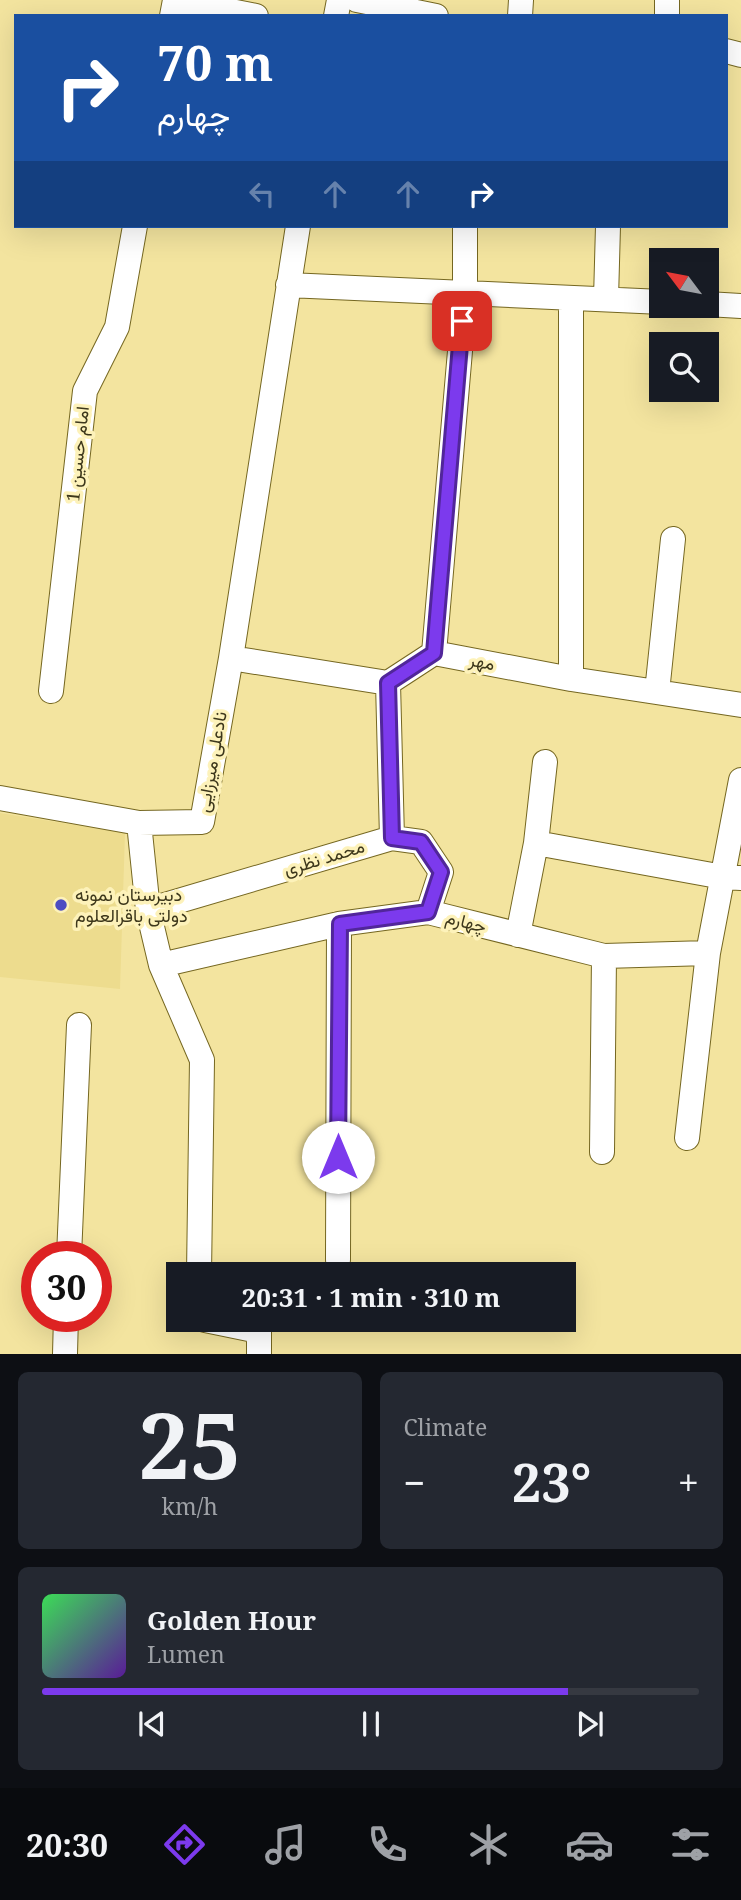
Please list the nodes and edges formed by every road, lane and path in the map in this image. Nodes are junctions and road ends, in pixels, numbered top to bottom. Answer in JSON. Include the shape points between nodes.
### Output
{"nodes":[{"id":1,"x":175,"y":0,"type":"edge"},
{"id":2,"x":357,"y":0,"type":"edge"},
{"id":3,"x":246,"y":14,"type":"edge"},
{"id":4,"x":426,"y":14,"type":"edge"},
{"id":5,"x":135,"y":228,"type":"edge"},
{"id":6,"x":298,"y":228,"type":"edge"},
{"id":7,"x":465,"y":228,"type":"edge"},
{"id":8,"x":608,"y":228,"type":"edge"},
{"id":9,"x":288,"y":285,"type":"junction"},
{"id":10,"x":465,"y":293,"type":"junction"},
{"id":11,"x":571,"y":298,"type":"junction"},
{"id":12,"x":606,"y":299,"type":"junction"},
{"id":13,"x":649,"y":301,"type":"edge"},
{"id":14,"x":719,"y":305,"type":"edge"},
{"id":15,"x":741,"y":306,"type":"edge"},
{"id":16,"x":673,"y":540,"type":"dead end"},
{"id":17,"x":434,"y":653,"type":"junction"},
{"id":18,"x":231,"y":658,"type":"junction"},
{"id":19,"x":571,"y":679,"type":"junction"},
{"id":20,"x":388,"y":683,"type":"junction"},
{"id":21,"x":51,"y":691,"type":"dead end"},
{"id":22,"x":657,"y":692,"type":"junction"},
{"id":23,"x":741,"y":705,"type":"edge"},
{"id":24,"x":545,"y":762,"type":"dead end"},
{"id":25,"x":741,"y":780,"type":"edge"},
{"id":26,"x":0,"y":798,"type":"edge"},
{"id":27,"x":139,"y":823,"type":"junction"},
{"id":28,"x":392,"y":838,"type":"junction"},
{"id":29,"x":536,"y":843,"type":"junction"},
{"id":30,"x":732,"y":877,"type":"edge"},
{"id":31,"x":148,"y":910,"type":"junction"},
{"id":32,"x":428,"y":912,"type":"junction"},
{"id":33,"x":340,"y":924,"type":"junction"},
{"id":34,"x":518,"y":935,"type":"junction"},
{"id":35,"x":708,"y":953,"type":"junction"},
{"id":36,"x":604,"y":956,"type":"junction"},
{"id":37,"x":161,"y":965,"type":"junction"},
{"id":38,"x":79,"y":1025,"type":"dead end"},
{"id":39,"x":687,"y":1138,"type":"dead end"},
{"id":40,"x":602,"y":1152,"type":"dead end"},
{"id":41,"x":70,"y":1241,"type":"edge"},
{"id":42,"x":338,"y":1261,"type":"dead end"},
{"id":43,"x":199,"y":1262,"type":"edge"},
{"id":44,"x":66,"y":1332,"type":"edge"},
{"id":45,"x":234,"y":1332,"type":"edge"},
{"id":46,"x":259,"y":1342,"type":"edge"},
{"id":47,"x":65,"y":1354,"type":"edge"}],
"edges":[{"from":1,"to":3,"type":"street"},
{"from":2,"to":4,"type":"street"},
{"from":5,"to":21,"type":"street","name":"امام حسین 1","via":[[117,327],[85,391]]},
{"from":6,"to":9,"type":"street","name":"نادعلی میرزایی"},
{"from":7,"to":10,"type":"street"},
{"from":8,"to":12,"type":"street"},
{"from":9,"to":10,"type":"street"},
{"from":9,"to":18,"type":"street","name":"نادعلی میرزایی"},
{"from":10,"to":11,"type":"street"},
{"from":10,"to":17,"type":"street"},
{"from":11,"to":12,"type":"street"},
{"from":11,"to":19,"type":"street"},
{"from":12,"to":13,"type":"street"},
{"from":14,"to":15,"type":"street"},
{"from":16,"to":22,"type":"street"},
{"from":17,"to":19,"type":"street","name":"مهر"},
{"from":17,"to":20,"type":"street"},
{"from":18,"to":20,"type":"street"},
{"from":18,"to":27,"type":"street","name":"نادعلی میرزایی","via":[[202,822]]},
{"from":19,"to":22,"type":"street","name":"مهر"},
{"from":20,"to":28,"type":"street"},
{"from":22,"to":23,"type":"street","name":"مهر"},
{"from":24,"to":29,"type":"street"},
{"from":25,"to":30,"type":"street"},
{"from":26,"to":27,"type":"street"},
{"from":27,"to":31,"type":"street"},
{"from":28,"to":31,"type":"street","name":"محمد نظری"},
{"from":28,"to":32,"type":"street","via":[[421,842],[441,872]]},
{"from":29,"to":30,"type":"street"},
{"from":29,"to":34,"type":"street"},
{"from":30,"to":35,"type":"street"},
{"from":31,"to":37,"type":"street"},
{"from":32,"to":33,"type":"street","name":"چهارم"},
{"from":32,"to":34,"type":"street","name":"چهارم"},
{"from":33,"to":37,"type":"street","name":"چهارم"},
{"from":33,"to":42,"type":"street"},
{"from":34,"to":36,"type":"street","name":"چهارم"},
{"from":35,"to":36,"type":"street","name":"چهارم"},
{"from":35,"to":39,"type":"street"},
{"from":36,"to":40,"type":"street"},
{"from":37,"to":43,"type":"street","via":[[202,1060]]},
{"from":38,"to":41,"type":"street"},
{"from":44,"to":47,"type":"street"},
{"from":45,"to":46,"type":"street"}]}
